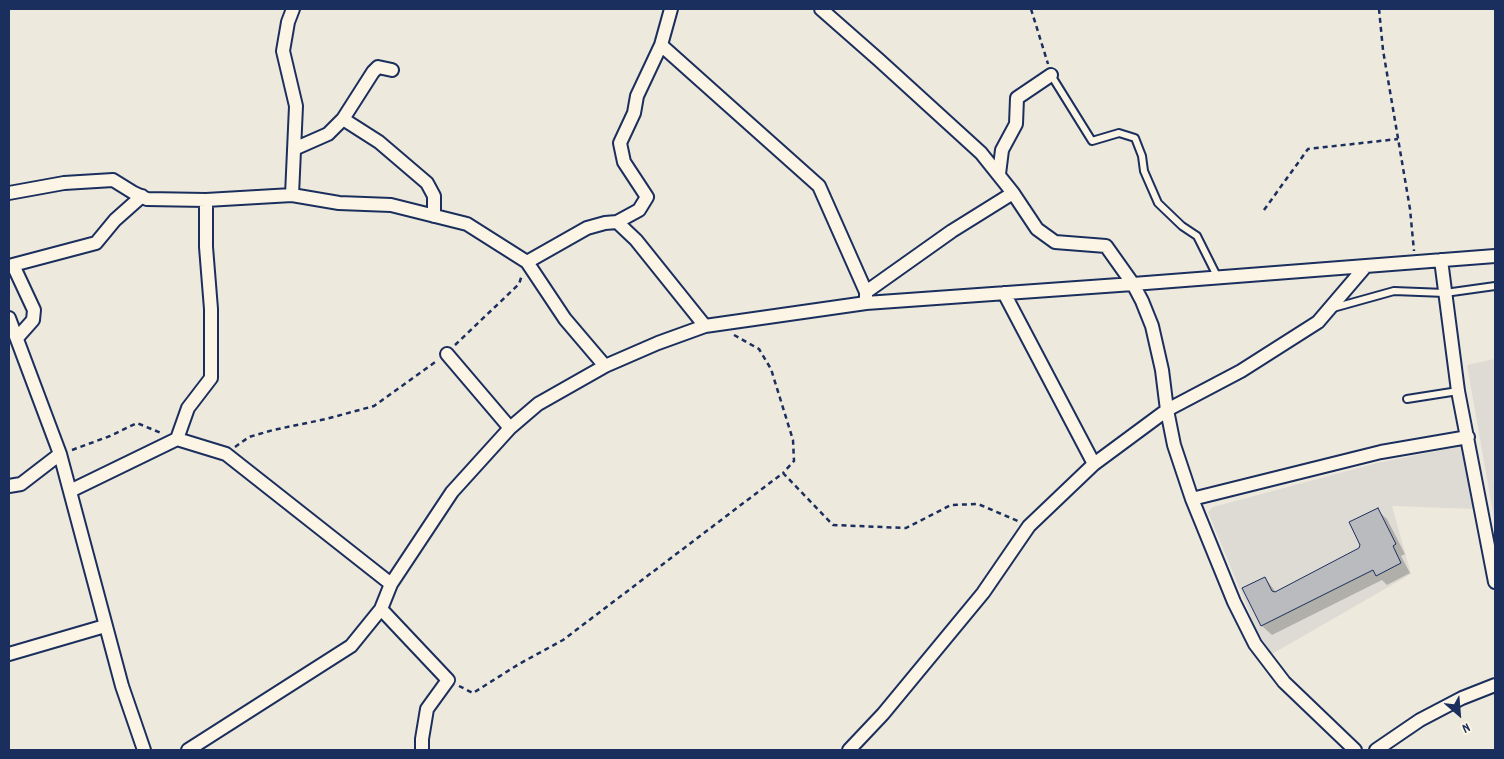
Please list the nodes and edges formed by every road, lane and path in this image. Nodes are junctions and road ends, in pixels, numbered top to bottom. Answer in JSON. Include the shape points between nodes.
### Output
{"nodes":[{"id":1,"x":293,"y":9,"type":"edge"},
{"id":2,"x":671,"y":9,"type":"edge"},
{"id":3,"x":821,"y":9,"type":"edge"},
{"id":4,"x":1031,"y":9,"type":"edge"},
{"id":5,"x":1379,"y":9,"type":"edge"},
{"id":6,"x":661,"y":45,"type":"junction"},
{"id":7,"x":392,"y":70,"type":"dead end"},
{"id":8,"x":1051,"y":76,"type":"junction"},
{"id":9,"x":343,"y":119,"type":"junction"},
{"id":10,"x":1398,"y":140,"type":"junction"},
{"id":11,"x":294,"y":149,"type":"junction"},
{"id":12,"x":999,"y":174,"type":"junction"},
{"id":13,"x":9,"y":193,"type":"edge"},
{"id":14,"x":1013,"y":193,"type":"junction"},
{"id":15,"x":292,"y":195,"type":"junction"},
{"id":16,"x":142,"y":196,"type":"junction"},
{"id":17,"x":206,"y":200,"type":"junction"},
{"id":18,"x":1264,"y":210,"type":"dead end"},
{"id":19,"x":434,"y":216,"type":"junction"},
{"id":20,"x":617,"y":222,"type":"junction"},
{"id":21,"x":1495,"y":256,"type":"edge"},
{"id":22,"x":1441,"y":260,"type":"junction"},
{"id":23,"x":527,"y":262,"type":"junction"},
{"id":24,"x":1415,"y":263,"type":"junction"},
{"id":25,"x":11,"y":265,"type":"edge"},
{"id":26,"x":1364,"y":267,"type":"junction"},
{"id":27,"x":1218,"y":278,"type":"junction"},
{"id":28,"x":1133,"y":284,"type":"junction"},
{"id":29,"x":1495,"y":286,"type":"edge"},
{"id":30,"x":1004,"y":293,"type":"junction"},
{"id":31,"x":1445,"y":294,"type":"junction"},
{"id":32,"x":866,"y":297,"type":"junction"},
{"id":33,"x":1330,"y":309,"type":"junction"},
{"id":34,"x":9,"y":318,"type":"edge"},
{"id":35,"x":719,"y":324,"type":"junction"},
{"id":36,"x":705,"y":326,"type":"junction"},
{"id":37,"x":15,"y":344,"type":"edge"},
{"id":38,"x":447,"y":354,"type":"junction"},
{"id":39,"x":605,"y":366,"type":"junction"},
{"id":40,"x":1458,"y":391,"type":"junction"},
{"id":41,"x":1407,"y":399,"type":"dead end"},
{"id":42,"x":1167,"y":410,"type":"junction"},
{"id":43,"x":510,"y":428,"type":"junction"},
{"id":44,"x":1468,"y":437,"type":"junction"},
{"id":45,"x":177,"y":439,"type":"junction"},
{"id":46,"x":60,"y":454,"type":"junction"},
{"id":47,"x":226,"y":454,"type":"junction"},
{"id":48,"x":1094,"y":464,"type":"junction"},
{"id":49,"x":783,"y":473,"type":"junction"},
{"id":50,"x":9,"y":486,"type":"edge"},
{"id":51,"x":70,"y":491,"type":"junction"},
{"id":52,"x":1192,"y":498,"type":"junction"},
{"id":53,"x":1029,"y":526,"type":"junction"},
{"id":54,"x":1495,"y":582,"type":"edge"},
{"id":55,"x":391,"y":584,"type":"junction"},
{"id":56,"x":381,"y":609,"type":"junction"},
{"id":57,"x":105,"y":626,"type":"junction"},
{"id":58,"x":9,"y":654,"type":"edge"},
{"id":59,"x":448,"y":680,"type":"junction"},
{"id":60,"x":1495,"y":685,"type":"edge"},
{"id":61,"x":144,"y":750,"type":"edge"},
{"id":62,"x":189,"y":750,"type":"edge"},
{"id":63,"x":422,"y":750,"type":"edge"},
{"id":64,"x":849,"y":750,"type":"edge"},
{"id":65,"x":1355,"y":750,"type":"edge"},
{"id":66,"x":1376,"y":750,"type":"edge"}],
"edges":[{"from":1,"to":11,"type":"street","via":[[283,51],[296,106]]},
{"from":2,"to":6,"type":"street"},
{"from":3,"to":12,"type":"street","via":[[981,153]]},
{"from":4,"to":8,"type":"path"},
{"from":5,"to":10,"type":"path"},
{"from":6,"to":20,"type":"street","via":[[636,96],[634,113],[620,143],[624,162],[647,196],[639,210]]},
{"from":6,"to":32,"type":"street","via":[[818,186]]},
{"from":7,"to":9,"type":"street","via":[[378,66]]},
{"from":8,"to":12,"type":"street","via":[[1017,98],[1016,124],[1002,150]]},
{"from":8,"to":27,"type":"lane","via":[[1092,140],[1119,133],[1135,138],[1158,204],[1197,236]]},
{"from":9,"to":11,"type":"street","via":[[328,134]]},
{"from":9,"to":19,"type":"street","via":[[379,142],[427,183],[434,196]]},
{"from":10,"to":18,"type":"path","via":[[1308,149]]},
{"from":10,"to":24,"type":"path"},
{"from":11,"to":15,"type":"street"},
{"from":12,"to":14,"type":"street"},
{"from":13,"to":16,"type":"street","via":[[113,180]]},
{"from":14,"to":28,"type":"street","via":[[1037,229],[1055,242],[1106,246]]},
{"from":14,"to":32,"type":"street","via":[[952,231]]},
{"from":15,"to":17,"type":"street"},
{"from":15,"to":19,"type":"street","via":[[339,203],[391,205]]},
{"from":16,"to":17,"type":"street","via":[[147,199]]},
{"from":16,"to":25,"type":"street","via":[[115,220],[96,243]]},
{"from":17,"to":45,"type":"street","via":[[211,378],[188,408]]},
{"from":19,"to":23,"type":"street","via":[[467,224]]},
{"from":20,"to":23,"type":"street","via":[[587,228]]},
{"from":20,"to":36,"type":"street","via":[[636,240]]},
{"from":21,"to":22,"type":"street"},
{"from":22,"to":24,"type":"street"},
{"from":22,"to":31,"type":"street"},
{"from":23,"to":38,"type":"path","via":[[519,284]]},
{"from":23,"to":39,"type":"street","via":[[566,319]]},
{"from":24,"to":26,"type":"street"},
{"from":25,"to":37,"type":"street","via":[[34,310],[33,320]]},
{"from":26,"to":27,"type":"street"},
{"from":26,"to":33,"type":"street"},
{"from":27,"to":28,"type":"street"},
{"from":28,"to":30,"type":"street"},
{"from":28,"to":42,"type":"street","via":[[1152,326]]},
{"from":29,"to":31,"type":"lane"},
{"from":30,"to":32,"type":"street"},
{"from":30,"to":48,"type":"street"},
{"from":31,"to":33,"type":"lane","via":[[1394,291]]},
{"from":31,"to":40,"type":"street"},
{"from":32,"to":35,"type":"street"},
{"from":33,"to":42,"type":"street","via":[[1318,322],[1256,361]]},
{"from":34,"to":37,"type":"street"},
{"from":35,"to":36,"type":"street"},
{"from":35,"to":49,"type":"path","via":[[759,349],[771,369],[793,440],[794,460]]},
{"from":36,"to":39,"type":"street"},
{"from":37,"to":46,"type":"street"},
{"from":38,"to":43,"type":"street"},
{"from":38,"to":47,"type":"path","via":[[374,406],[249,437]]},
{"from":39,"to":43,"type":"street","via":[[538,404]]},
{"from":40,"to":41,"type":"lane"},
{"from":40,"to":44,"type":"street"},
{"from":42,"to":48,"type":"street"},
{"from":42,"to":52,"type":"street","via":[[1174,445]]},
{"from":43,"to":55,"type":"street","via":[[452,492]]},
{"from":44,"to":52,"type":"street","via":[[1381,452]]},
{"from":44,"to":54,"type":"street"},
{"from":45,"to":46,"type":"path","via":[[137,423]]},
{"from":45,"to":47,"type":"street"},
{"from":45,"to":51,"type":"street"},
{"from":46,"to":50,"type":"street","via":[[21,484]]},
{"from":46,"to":51,"type":"street"},
{"from":47,"to":55,"type":"street"},
{"from":48,"to":53,"type":"street"},
{"from":49,"to":53,"type":"path","via":[[833,525],[906,528],[951,505],[978,504]]},
{"from":49,"to":59,"type":"path","via":[[562,640],[473,693]]},
{"from":51,"to":57,"type":"street"},
{"from":52,"to":65,"type":"street","via":[[1234,602],[1255,644],[1284,682]]},
{"from":53,"to":64,"type":"street","via":[[982,593],[883,714]]},
{"from":55,"to":56,"type":"street"},
{"from":56,"to":59,"type":"street"},
{"from":56,"to":62,"type":"street","via":[[351,646]]},
{"from":57,"to":58,"type":"street"},
{"from":57,"to":61,"type":"street"},
{"from":59,"to":63,"type":"street","via":[[427,709]]},
{"from":60,"to":66,"type":"street","via":[[1420,720]]}]}
